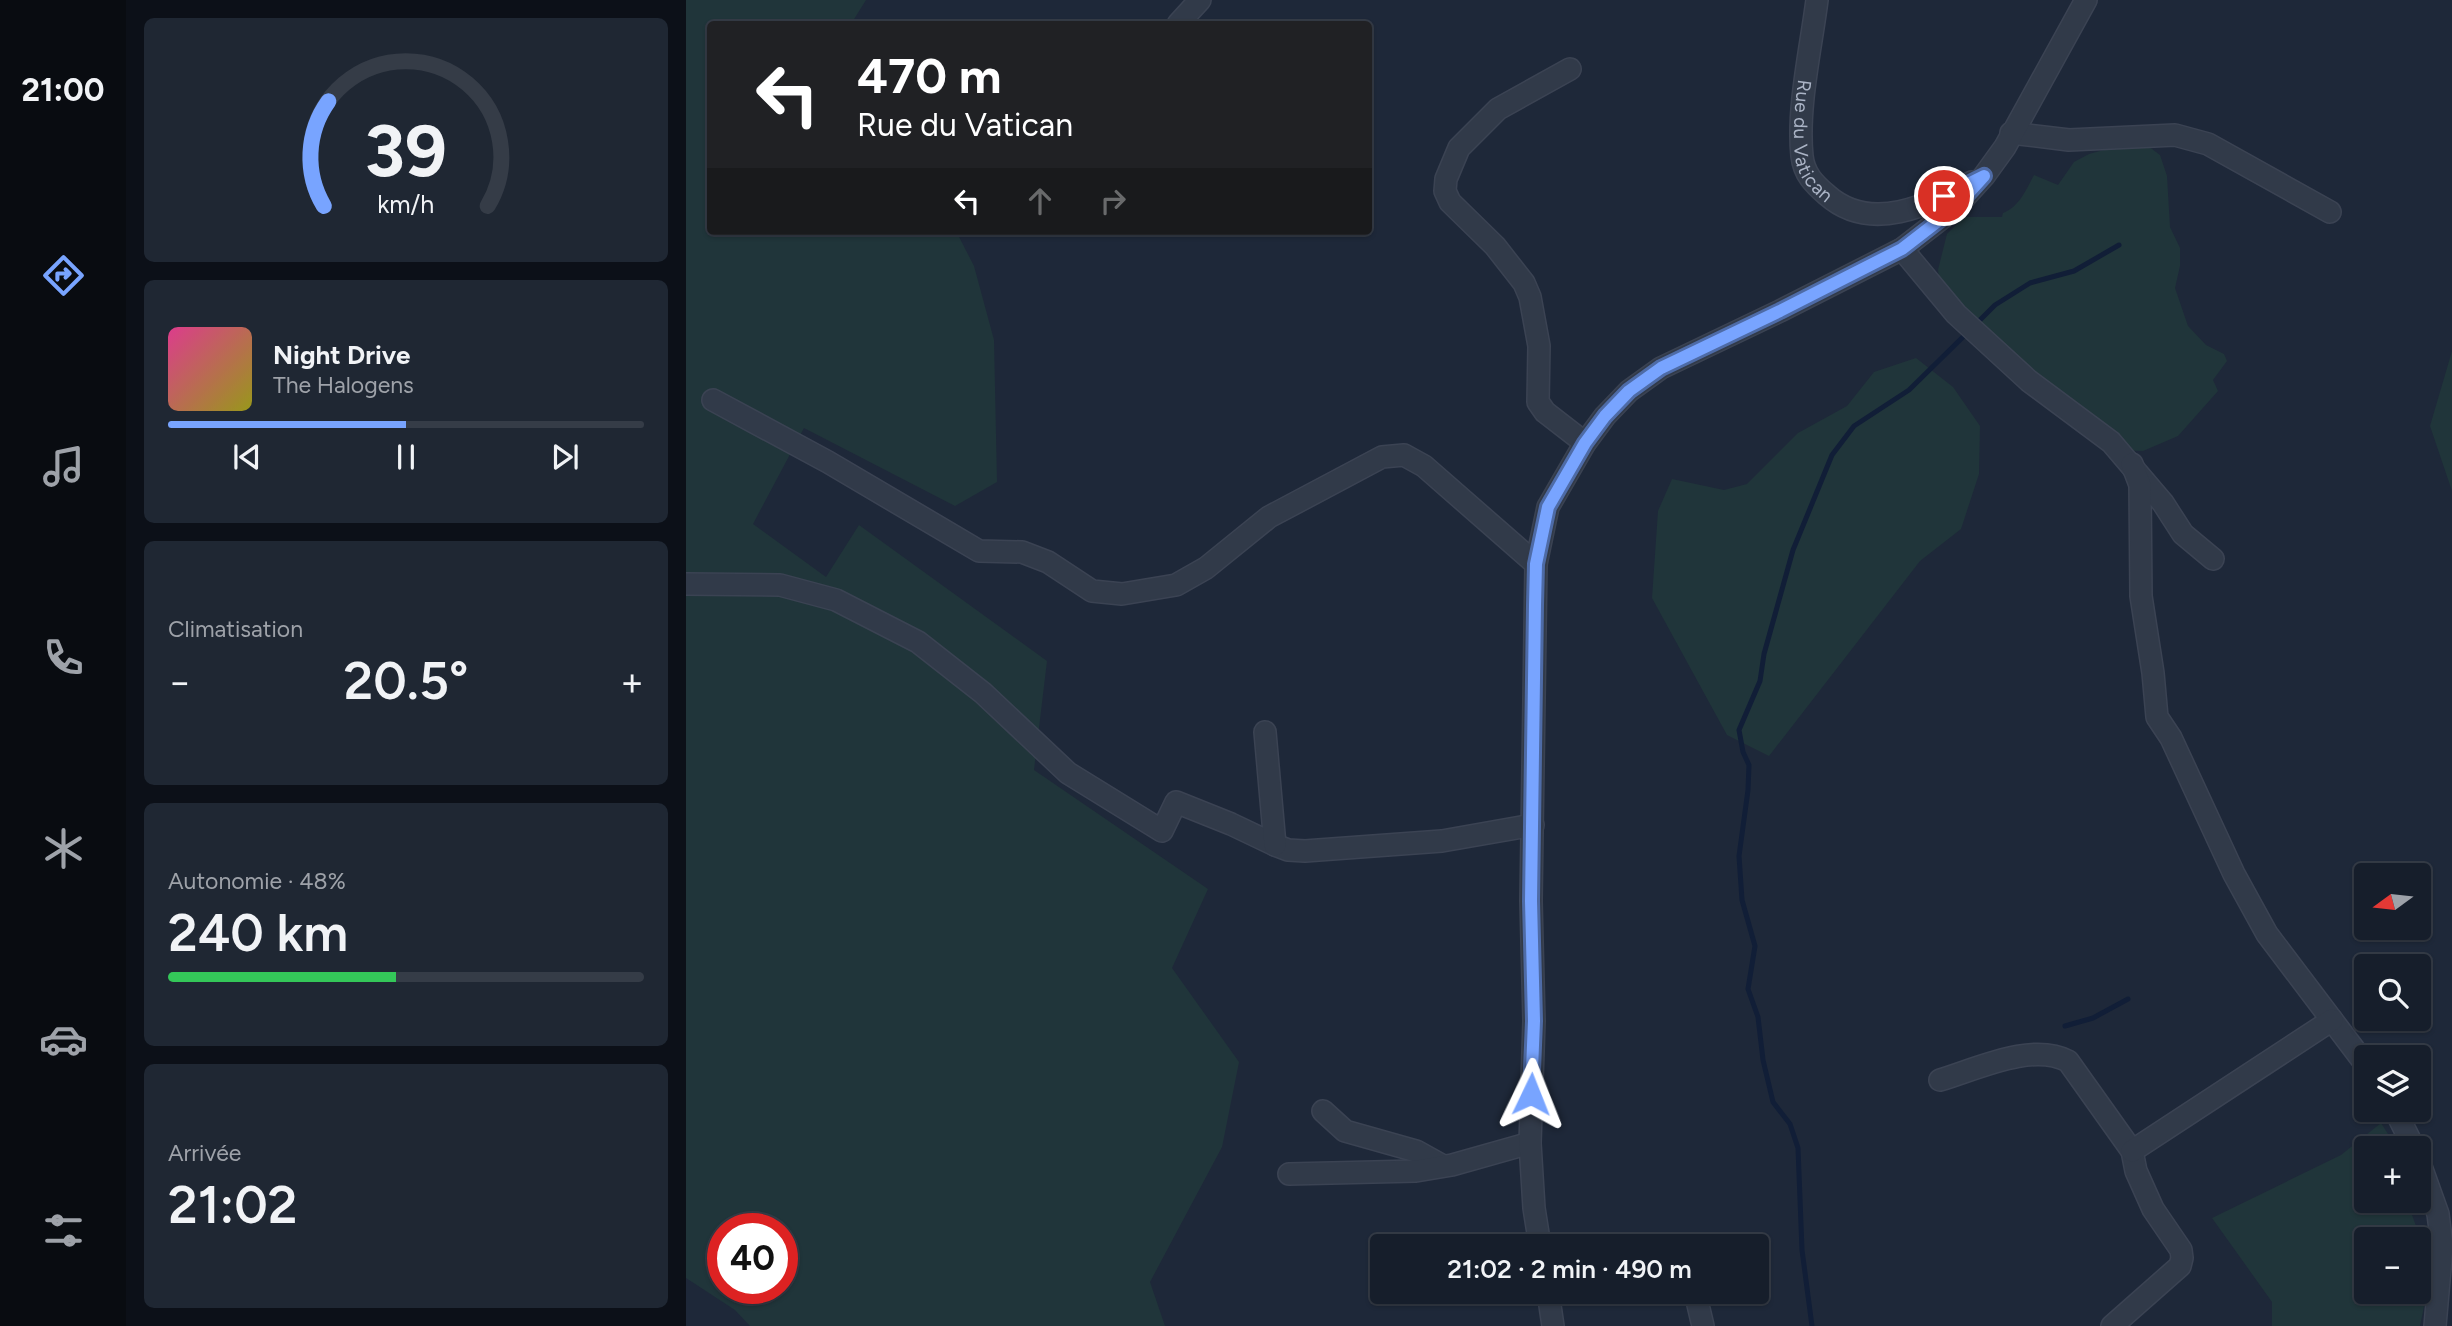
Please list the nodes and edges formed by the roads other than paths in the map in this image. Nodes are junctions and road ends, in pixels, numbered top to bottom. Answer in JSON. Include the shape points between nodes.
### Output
{"nodes":[{"id":1,"x":1200,"y":0,"type":"edge"},
{"id":2,"x":1817,"y":0,"type":"edge"},
{"id":3,"x":2086,"y":0,"type":"edge"},
{"id":4,"x":1181,"y":21,"type":"edge"},
{"id":5,"x":1570,"y":69,"type":"dead end"},
{"id":6,"x":2011,"y":133,"type":"junction"},
{"id":7,"x":1984,"y":176,"type":"junction"},
{"id":8,"x":2330,"y":212,"type":"dead end"},
{"id":9,"x":1902,"y":249,"type":"junction"},
{"id":10,"x":713,"y":400,"type":"dead end"},
{"id":11,"x":1585,"y":443,"type":"junction"},
{"id":12,"x":2132,"y":464,"type":"junction"},
{"id":13,"x":2213,"y":559,"type":"dead end"},
{"id":14,"x":1536,"y":564,"type":"junction"},
{"id":15,"x":686,"y":584,"type":"edge"},
{"id":16,"x":1265,"y":732,"type":"dead end"},
{"id":17,"x":1533,"y":825,"type":"junction"},
{"id":18,"x":1275,"y":845,"type":"junction"},
{"id":19,"x":2332,"y":1020,"type":"junction"},
{"id":20,"x":2354,"y":1049,"type":"edge"},
{"id":21,"x":1940,"y":1080,"type":"dead end"},
{"id":22,"x":1323,"y":1111,"type":"dead end"},
{"id":23,"x":1530,"y":1143,"type":"junction"},
{"id":24,"x":2132,"y":1151,"type":"junction"},
{"id":25,"x":1443,"y":1166,"type":"junction"},
{"id":26,"x":1289,"y":1174,"type":"dead end"},
{"id":27,"x":2431,"y":1194,"type":"edge"},
{"id":28,"x":1538,"y":1234,"type":"edge"},
{"id":29,"x":1550,"y":1304,"type":"edge"},
{"id":30,"x":1698,"y":1304,"type":"edge"},
{"id":31,"x":1553,"y":1326,"type":"edge"},
{"id":32,"x":1703,"y":1326,"type":"edge"},
{"id":33,"x":2112,"y":1326,"type":"edge"},
{"id":34,"x":2435,"y":1326,"type":"edge"}],
"edges":[{"from":1,"to":4,"type":"street"},
{"from":2,"to":7,"type":"street","name":"Rue du Vatican","via":[[1801,126],[1802,157],[1815,185],[1833,201],[1878,215],[1910,210]]},
{"from":3,"to":6,"type":"street"},
{"from":5,"to":11,"type":"street","via":[[1498,109],[1459,148],[1445,191],[1524,282],[1539,346],[1538,402]]},
{"from":6,"to":7,"type":"street"},
{"from":6,"to":8,"type":"street","via":[[2070,139],[2175,135],[2208,144]]},
{"from":7,"to":9,"type":"street","via":[[1955,208]]},
{"from":9,"to":11,"type":"street","via":[[1661,368],[1629,391]]},
{"from":9,"to":12,"type":"street","via":[[1956,314],[2029,381],[2111,442]]},
{"from":10,"to":14,"type":"street","via":[[979,551],[1022,552],[1048,562],[1093,591],[1122,594],[1175,585],[1206,568],[1269,517],[1382,457],[1404,454],[1445,483]]},
{"from":11,"to":14,"type":"street","via":[[1548,507]]},
{"from":12,"to":13,"type":"street","via":[[2183,534]]},
{"from":12,"to":19,"type":"street","via":[[2140,485],[2141,596],[2157,717],[2266,934]]},
{"from":14,"to":17,"type":"street"},
{"from":15,"to":18,"type":"street","via":[[780,585],[836,600],[918,642],[983,694],[1068,773],[1162,831],[1176,802]]},
{"from":16,"to":18,"type":"street"},
{"from":17,"to":18,"type":"street","via":[[1442,841],[1305,851]]},
{"from":17,"to":23,"type":"street"},
{"from":19,"to":20,"type":"street"},
{"from":19,"to":24,"type":"street"},
{"from":21,"to":24,"type":"street","via":[[2022,1055],[2057,1055],[2068,1061]]},
{"from":22,"to":25,"type":"street","via":[[1345,1131],[1416,1151]]},
{"from":23,"to":25,"type":"street"},
{"from":23,"to":28,"type":"street"},
{"from":24,"to":33,"type":"street","via":[[2153,1209],[2182,1258],[2180,1266]]},
{"from":25,"to":26,"type":"street","via":[[1381,1173]]},
{"from":27,"to":34,"type":"street","via":[[2442,1245]]},
{"from":29,"to":31,"type":"street"},
{"from":30,"to":32,"type":"street"}]}
